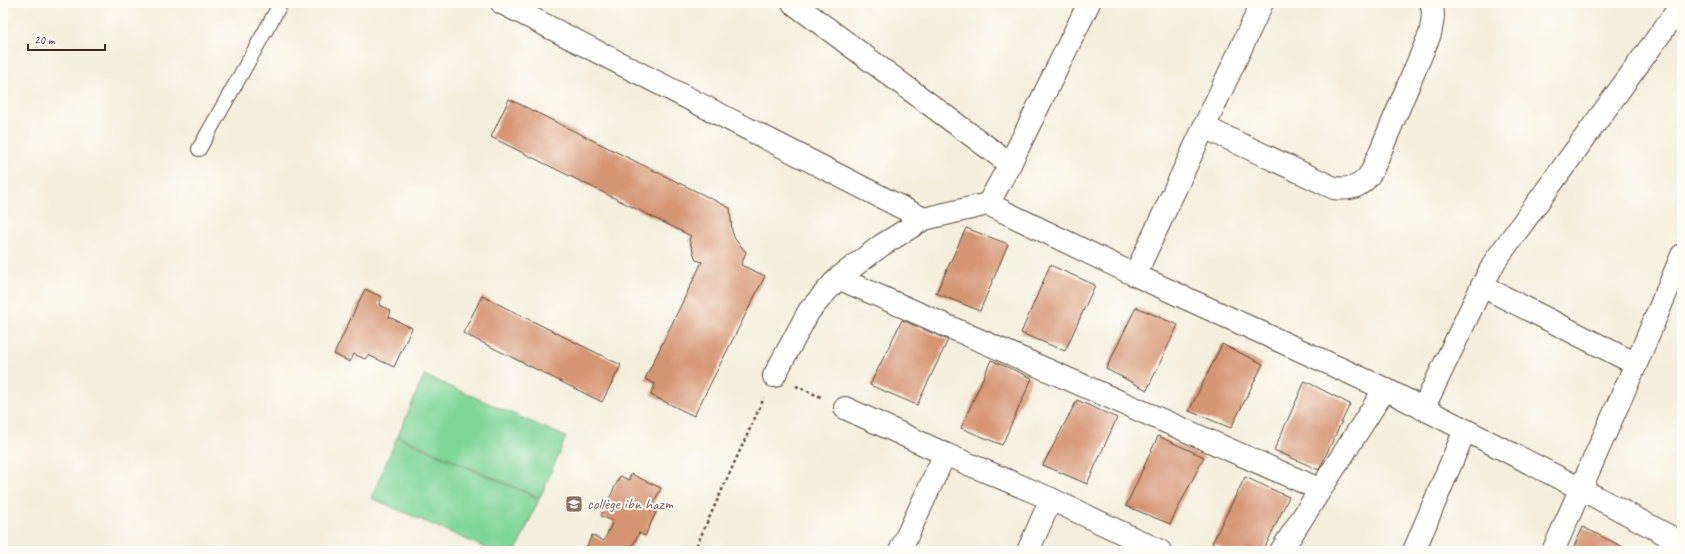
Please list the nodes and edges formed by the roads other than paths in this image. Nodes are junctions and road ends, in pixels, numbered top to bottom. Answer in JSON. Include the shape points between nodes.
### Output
{"nodes":[{"id":1,"x":281,"y":3,"type":"edge"},
{"id":2,"x":502,"y":3,"type":"edge"},
{"id":3,"x":793,"y":3,"type":"edge"},
{"id":4,"x":1089,"y":3,"type":"edge"},
{"id":5,"x":1262,"y":3,"type":"edge"},
{"id":6,"x":1431,"y":3,"type":"edge"},
{"id":7,"x":1682,"y":4,"type":"edge"},
{"id":8,"x":1204,"y":127,"type":"junction"},
{"id":9,"x":199,"y":149,"type":"dead end"},
{"id":10,"x":1010,"y":164,"type":"junction"},
{"id":11,"x":988,"y":204,"type":"junction"},
{"id":12,"x":924,"y":219,"type":"junction"},
{"id":13,"x":1682,"y":255,"type":"edge"},
{"id":14,"x":1135,"y":275,"type":"junction"},
{"id":15,"x":838,"y":278,"type":"junction"},
{"id":16,"x":1482,"y":286,"type":"junction"},
{"id":17,"x":1636,"y":364,"type":"junction"},
{"id":18,"x":774,"y":376,"type":"road end"},
{"id":19,"x":1385,"y":389,"type":"junction"},
{"id":20,"x":845,"y":408,"type":"road end"},
{"id":21,"x":1423,"y":409,"type":"junction"},
{"id":22,"x":1464,"y":430,"type":"junction"},
{"id":23,"x":944,"y":454,"type":"junction"},
{"id":24,"x":1319,"y":489,"type":"junction"},
{"id":25,"x":1581,"y":489,"type":"junction"},
{"id":26,"x":1051,"y":500,"type":"junction"},
{"id":27,"x":1682,"y":543,"type":"edge"},
{"id":28,"x":900,"y":551,"type":"edge"},
{"id":29,"x":1028,"y":551,"type":"edge"},
{"id":30,"x":1160,"y":551,"type":"edge"},
{"id":31,"x":1280,"y":551,"type":"edge"},
{"id":32,"x":1414,"y":551,"type":"edge"},
{"id":33,"x":1553,"y":551,"type":"edge"}],
"edges":[{"from":1,"to":9,"type":"lane"},
{"from":2,"to":12,"type":"street"},
{"from":3,"to":10,"type":"street"},
{"from":4,"to":10,"type":"street"},
{"from":5,"to":8,"type":"street"},
{"from":6,"to":8,"type":"street","via":[[1433,21],[1430,34],[1372,171],[1357,187],[1346,190],[1334,188]]},
{"from":7,"to":16,"type":"street","via":[[1495,261]]},
{"from":8,"to":14,"type":"street"},
{"from":10,"to":11,"type":"street"},
{"from":11,"to":12,"type":"street"},
{"from":11,"to":14,"type":"street"},
{"from":12,"to":15,"type":"street","via":[[882,245]]},
{"from":13,"to":17,"type":"street"},
{"from":14,"to":19,"type":"street"},
{"from":15,"to":18,"type":"street","via":[[809,311]]},
{"from":15,"to":24,"type":"street"},
{"from":16,"to":17,"type":"street"},
{"from":16,"to":21,"type":"street"},
{"from":17,"to":25,"type":"street"},
{"from":19,"to":21,"type":"street"},
{"from":19,"to":24,"type":"street"},
{"from":20,"to":23,"type":"street"},
{"from":21,"to":22,"type":"street"},
{"from":22,"to":25,"type":"street"},
{"from":22,"to":32,"type":"street"},
{"from":23,"to":26,"type":"street"},
{"from":23,"to":28,"type":"street"},
{"from":24,"to":31,"type":"street"},
{"from":25,"to":27,"type":"street"},
{"from":25,"to":33,"type":"street"},
{"from":26,"to":29,"type":"street"},
{"from":26,"to":30,"type":"street"}]}
